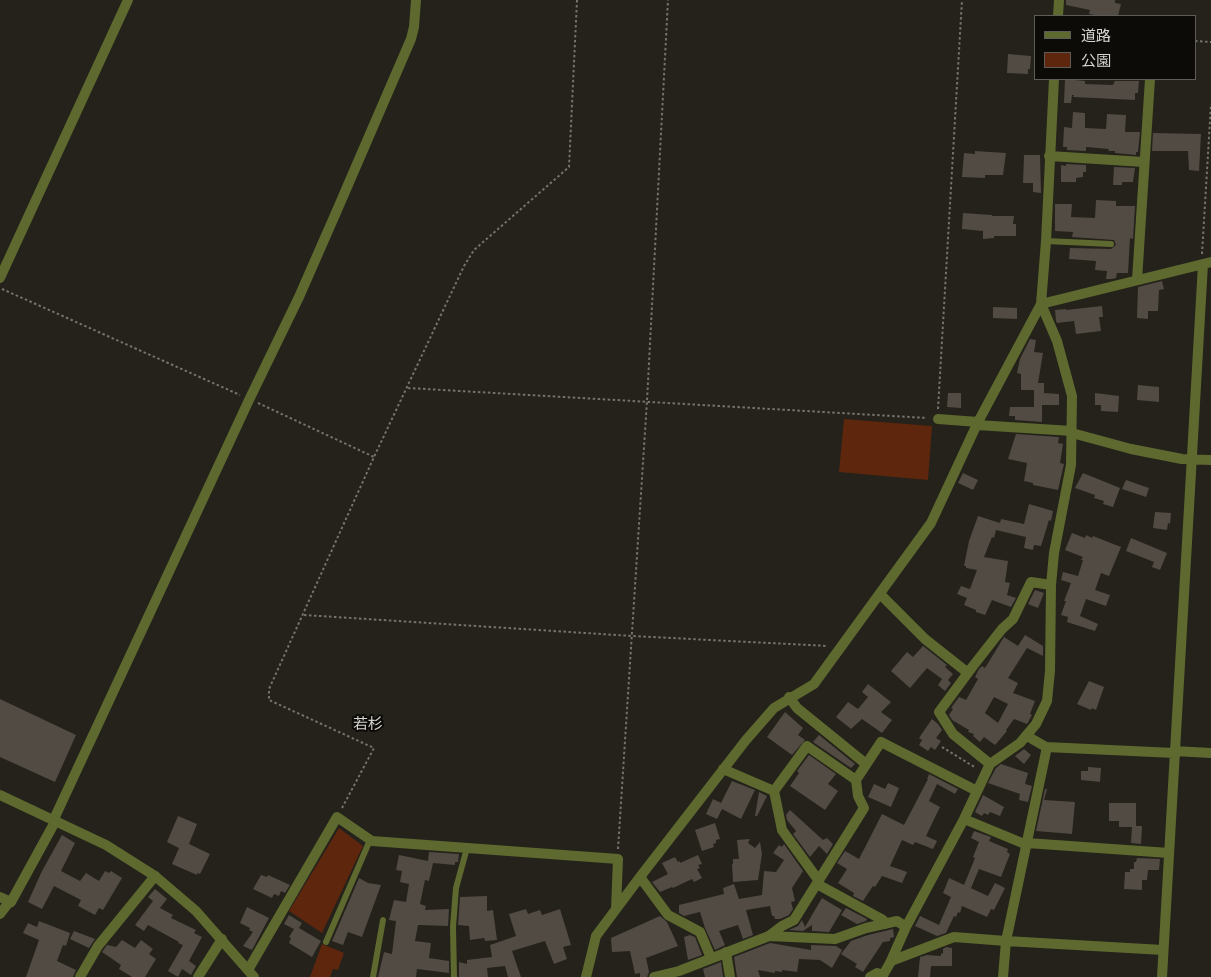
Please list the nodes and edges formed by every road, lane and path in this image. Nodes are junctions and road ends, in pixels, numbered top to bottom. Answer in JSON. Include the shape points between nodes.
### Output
{"nodes":[{"id":1,"x":128,"y":0,"type":"edge"},
{"id":2,"x":416,"y":0,"type":"edge"},
{"id":3,"x":577,"y":0,"type":"edge"},
{"id":4,"x":668,"y":0,"type":"edge"},
{"id":5,"x":962,"y":0,"type":"edge"},
{"id":6,"x":1059,"y":0,"type":"edge"},
{"id":7,"x":1058,"y":15,"type":"edge"},
{"id":8,"x":1196,"y":41,"type":"edge"},
{"id":9,"x":1211,"y":42,"type":"edge"},
{"id":10,"x":1054,"y":80,"type":"edge"},
{"id":11,"x":1150,"y":80,"type":"edge"},
{"id":12,"x":1211,"y":104,"type":"edge"},
{"id":13,"x":1049,"y":156,"type":"junction"},
{"id":14,"x":1144,"y":162,"type":"junction"},
{"id":15,"x":1046,"y":241,"type":"junction"},
{"id":16,"x":1111,"y":244,"type":"dead end"},
{"id":17,"x":1207,"y":263,"type":"edge"},
{"id":18,"x":0,"y":278,"type":"edge"},
{"id":19,"x":1137,"y":280,"type":"junction"},
{"id":20,"x":0,"y":288,"type":"edge"},
{"id":21,"x":1041,"y":304,"type":"junction"},
{"id":22,"x":408,"y":388,"type":"junction"},
{"id":23,"x":250,"y":400,"type":"junction"},
{"id":24,"x":647,"y":401,"type":"junction"},
{"id":25,"x":938,"y":419,"type":"junction"},
{"id":26,"x":978,"y":424,"type":"junction"},
{"id":27,"x":1072,"y":432,"type":"junction"},
{"id":28,"x":374,"y":457,"type":"junction"},
{"id":29,"x":1192,"y":459,"type":"junction"},
{"id":30,"x":1211,"y":460,"type":"edge"},
{"id":31,"x":1051,"y":585,"type":"junction"},
{"id":32,"x":880,"y":594,"type":"junction"},
{"id":33,"x":303,"y":615,"type":"junction"},
{"id":34,"x":632,"y":636,"type":"junction"},
{"id":35,"x":841,"y":647,"type":"junction"},
{"id":36,"x":968,"y":673,"type":"junction"},
{"id":37,"x":789,"y":697,"type":"junction"},
{"id":38,"x":1027,"y":736,"type":"junction"},
{"id":39,"x":942,"y":747,"type":"dead end"},
{"id":40,"x":1046,"y":747,"type":"junction"},
{"id":41,"x":1174,"y":752,"type":"junction"},
{"id":42,"x":1211,"y":753,"type":"edge"},
{"id":43,"x":866,"y":764,"type":"junction"},
{"id":44,"x":990,"y":764,"type":"junction"},
{"id":45,"x":723,"y":769,"type":"junction"},
{"id":46,"x":985,"y":774,"type":"junction"},
{"id":47,"x":856,"y":780,"type":"junction"},
{"id":48,"x":774,"y":791,"type":"junction"},
{"id":49,"x":977,"y":791,"type":"junction"},
{"id":50,"x":0,"y":795,"type":"edge"},
{"id":51,"x":337,"y":817,"type":"junction"},
{"id":52,"x":964,"y":819,"type":"junction"},
{"id":53,"x":55,"y":820,"type":"junction"},
{"id":54,"x":370,"y":840,"type":"junction"},
{"id":55,"x":1027,"y":844,"type":"junction"},
{"id":56,"x":467,"y":848,"type":"junction"},
{"id":57,"x":1169,"y":853,"type":"junction"},
{"id":58,"x":618,"y":859,"type":"junction"},
{"id":59,"x":155,"y":876,"type":"junction"},
{"id":60,"x":640,"y":877,"type":"junction"},
{"id":61,"x":818,"y":883,"type":"junction"},
{"id":62,"x":5,"y":899,"type":"edge"},
{"id":63,"x":616,"y":909,"type":"junction"},
{"id":64,"x":0,"y":914,"type":"edge"},
{"id":65,"x":383,"y":920,"type":"dead end"},
{"id":66,"x":885,"y":924,"type":"junction"},
{"id":67,"x":906,"y":927,"type":"junction"},
{"id":68,"x":769,"y":936,"type":"junction"},
{"id":69,"x":222,"y":939,"type":"junction"},
{"id":70,"x":326,"y":942,"type":"dead end"},
{"id":71,"x":1006,"y":942,"type":"junction"},
{"id":72,"x":1163,"y":950,"type":"junction"},
{"id":73,"x":726,"y":952,"type":"junction"},
{"id":74,"x":711,"y":958,"type":"junction"},
{"id":75,"x":890,"y":962,"type":"junction"},
{"id":76,"x":251,"y":973,"type":"edge"},
{"id":77,"x":882,"y":976,"type":"edge"},
{"id":78,"x":80,"y":977,"type":"edge"},
{"id":79,"x":198,"y":977,"type":"edge"},
{"id":80,"x":373,"y":977,"type":"edge"},
{"id":81,"x":454,"y":977,"type":"edge"},
{"id":82,"x":586,"y":977,"type":"edge"},
{"id":83,"x":654,"y":977,"type":"edge"},
{"id":84,"x":730,"y":977,"type":"edge"},
{"id":85,"x":870,"y":977,"type":"edge"},
{"id":86,"x":1003,"y":977,"type":"edge"},
{"id":87,"x":1162,"y":977,"type":"edge"}],
"edges":[{"from":1,"to":18,"type":"street"},
{"from":2,"to":23,"type":"street","via":[[411,39],[299,297]]},
{"from":3,"to":22,"type":"path","via":[[569,167],[474,250]]},
{"from":4,"to":24,"type":"path"},
{"from":5,"to":25,"type":"path"},
{"from":6,"to":7,"type":"street"},
{"from":8,"to":9,"type":"path"},
{"from":10,"to":13,"type":"street"},
{"from":11,"to":14,"type":"street"},
{"from":12,"to":17,"type":"path","via":[[1203,230]]},
{"from":13,"to":14,"type":"street"},
{"from":13,"to":15,"type":"street"},
{"from":14,"to":19,"type":"street"},
{"from":15,"to":16,"type":"lane"},
{"from":15,"to":21,"type":"street"},
{"from":17,"to":19,"type":"street"},
{"from":17,"to":29,"type":"street"},
{"from":19,"to":21,"type":"street"},
{"from":20,"to":23,"type":"path"},
{"from":21,"to":26,"type":"street"},
{"from":21,"to":27,"type":"street","via":[[1057,341],[1072,396]]},
{"from":22,"to":24,"type":"path"},
{"from":22,"to":28,"type":"path"},
{"from":23,"to":28,"type":"path"},
{"from":23,"to":53,"type":"street"},
{"from":24,"to":25,"type":"path"},
{"from":24,"to":34,"type":"path"},
{"from":25,"to":26,"type":"street"},
{"from":26,"to":27,"type":"street"},
{"from":26,"to":32,"type":"street","via":[[931,523]]},
{"from":27,"to":29,"type":"street","via":[[1131,448]]},
{"from":27,"to":31,"type":"street","via":[[1071,465]]},
{"from":28,"to":33,"type":"path"},
{"from":29,"to":30,"type":"street"},
{"from":29,"to":41,"type":"street"},
{"from":31,"to":36,"type":"street","via":[[1031,582],[1013,619]]},
{"from":31,"to":38,"type":"street","via":[[1047,701]]},
{"from":32,"to":35,"type":"street"},
{"from":32,"to":36,"type":"street","via":[[925,639]]},
{"from":33,"to":34,"type":"path"},
{"from":33,"to":51,"type":"path","via":[[269,689],[270,700],[374,748]]},
{"from":34,"to":35,"type":"path"},
{"from":34,"to":58,"type":"path"},
{"from":35,"to":37,"type":"street","via":[[814,684]]},
{"from":36,"to":44,"type":"street","via":[[939,712],[953,734]]},
{"from":37,"to":43,"type":"street","via":[[797,708]]},
{"from":37,"to":45,"type":"street","via":[[774,708]]},
{"from":38,"to":40,"type":"street"},
{"from":38,"to":44,"type":"street"},
{"from":39,"to":46,"type":"path"},
{"from":40,"to":41,"type":"street"},
{"from":40,"to":55,"type":"street"},
{"from":41,"to":42,"type":"street"},
{"from":41,"to":57,"type":"street"},
{"from":43,"to":47,"type":"street"},
{"from":43,"to":49,"type":"street","via":[[881,742]]},
{"from":44,"to":46,"type":"street"},
{"from":45,"to":48,"type":"street"},
{"from":45,"to":60,"type":"street"},
{"from":46,"to":49,"type":"street"},
{"from":47,"to":48,"type":"street","via":[[807,746]]},
{"from":47,"to":61,"type":"street","via":[[864,808]]},
{"from":48,"to":61,"type":"street","via":[[782,830]]},
{"from":49,"to":52,"type":"street"},
{"from":50,"to":53,"type":"street"},
{"from":51,"to":54,"type":"street"},
{"from":51,"to":76,"type":"street"},
{"from":52,"to":55,"type":"street"},
{"from":52,"to":67,"type":"street"},
{"from":53,"to":59,"type":"street","via":[[106,845]]},
{"from":53,"to":62,"type":"street","via":[[11,902]]},
{"from":54,"to":56,"type":"street"},
{"from":54,"to":70,"type":"lane"},
{"from":55,"to":57,"type":"street"},
{"from":55,"to":71,"type":"street"},
{"from":56,"to":58,"type":"street"},
{"from":56,"to":81,"type":"lane","via":[[456,888],[452,927]]},
{"from":57,"to":72,"type":"street"},
{"from":58,"to":63,"type":"street"},
{"from":59,"to":69,"type":"street","via":[[196,911]]},
{"from":59,"to":78,"type":"street","via":[[98,946]]},
{"from":60,"to":63,"type":"street"},
{"from":60,"to":74,"type":"street","via":[[668,915],[700,932]]},
{"from":61,"to":66,"type":"street"},
{"from":61,"to":68,"type":"street","via":[[794,920]]},
{"from":62,"to":64,"type":"street"},
{"from":63,"to":82,"type":"street","via":[[596,936]]},
{"from":65,"to":80,"type":"lane"},
{"from":66,"to":67,"type":"street","via":[[897,921]]},
{"from":66,"to":68,"type":"street","via":[[835,939]]},
{"from":67,"to":75,"type":"street"},
{"from":68,"to":73,"type":"street"},
{"from":69,"to":76,"type":"street"},
{"from":69,"to":79,"type":"street"},
{"from":71,"to":72,"type":"street"},
{"from":71,"to":75,"type":"street","via":[[954,937]]},
{"from":71,"to":86,"type":"street"},
{"from":72,"to":87,"type":"street"},
{"from":73,"to":74,"type":"street"},
{"from":73,"to":84,"type":"street"},
{"from":74,"to":83,"type":"street"},
{"from":75,"to":77,"type":"street"},
{"from":77,"to":85,"type":"street","via":[[877,973]]}]}
